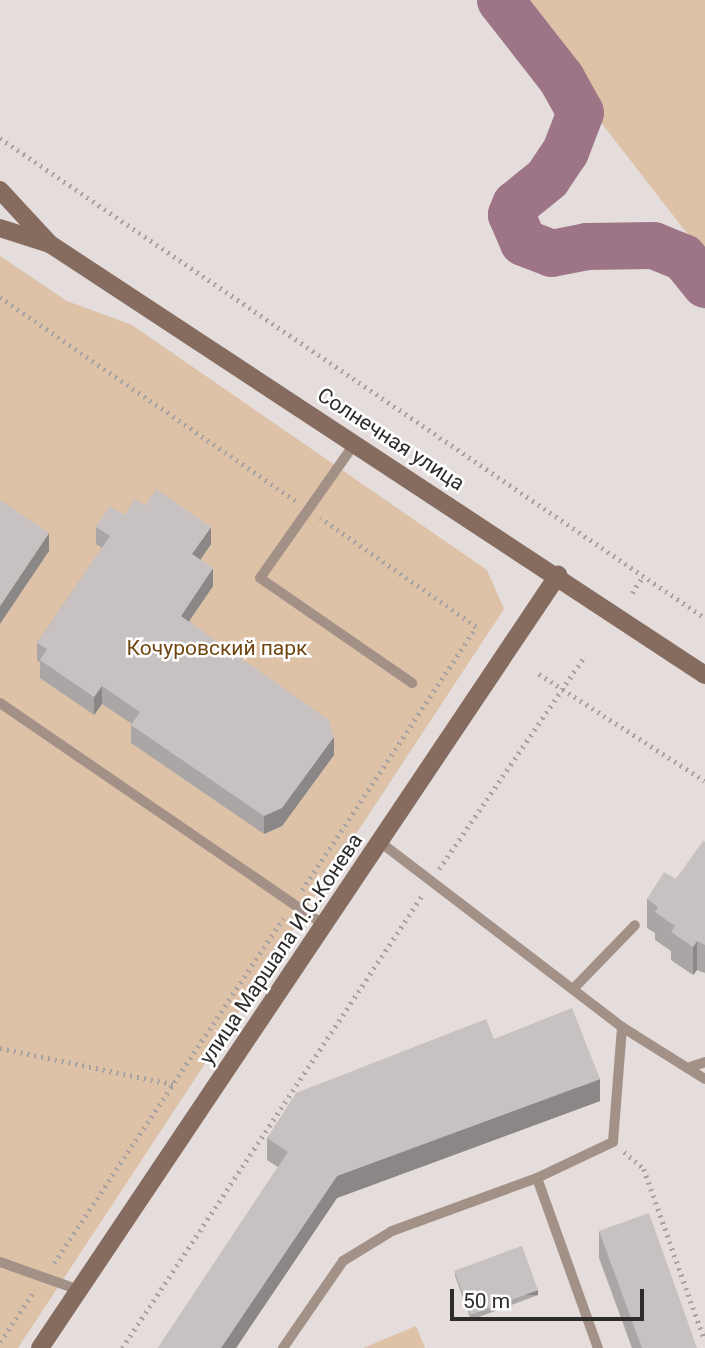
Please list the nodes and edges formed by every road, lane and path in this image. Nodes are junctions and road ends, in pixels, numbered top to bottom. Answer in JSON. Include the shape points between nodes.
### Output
{"nodes":[{"id":1,"x":0,"y":138,"type":"edge"},
{"id":2,"x":0,"y":190,"type":"edge"},
{"id":3,"x":0,"y":229,"type":"edge"},
{"id":4,"x":50,"y":244,"type":"junction"},
{"id":5,"x":0,"y":297,"type":"edge"},
{"id":6,"x":355,"y":443,"type":"junction"},
{"id":7,"x":308,"y":510,"type":"junction"},
{"id":8,"x":558,"y":575,"type":"junction"},
{"id":9,"x":643,"y":576,"type":"junction"},
{"id":10,"x":632,"y":593,"type":"dead end"},
{"id":11,"x":705,"y":618,"type":"edge"},
{"id":12,"x":584,"y":657,"type":"dead end"},
{"id":13,"x":538,"y":674,"type":"dead end"},
{"id":14,"x":705,"y":675,"type":"edge"},
{"id":15,"x":412,"y":683,"type":"dead end"},
{"id":16,"x":562,"y":688,"type":"junction"},
{"id":17,"x":0,"y":703,"type":"edge"},
{"id":18,"x":705,"y":781,"type":"edge"},
{"id":19,"x":380,"y":842,"type":"junction"},
{"id":20,"x":431,"y":881,"type":"junction"},
{"id":21,"x":291,"y":905,"type":"junction"},
{"id":22,"x":324,"y":925,"type":"junction"},
{"id":23,"x":635,"y":925,"type":"dead end"},
{"id":24,"x":575,"y":987,"type":"junction"},
{"id":25,"x":622,"y":1027,"type":"junction"},
{"id":26,"x":0,"y":1048,"type":"edge"},
{"id":27,"x":705,"y":1062,"type":"edge"},
{"id":28,"x":690,"y":1068,"type":"junction"},
{"id":29,"x":705,"y":1079,"type":"edge"},
{"id":30,"x":173,"y":1084,"type":"junction"},
{"id":31,"x":613,"y":1142,"type":"junction"},
{"id":32,"x":537,"y":1178,"type":"junction"},
{"id":33,"x":0,"y":1262,"type":"edge"},
{"id":34,"x":45,"y":1275,"type":"junction"},
{"id":35,"x":79,"y":1290,"type":"junction"},
{"id":36,"x":705,"y":1341,"type":"edge"},
{"id":37,"x":0,"y":1342,"type":"edge"},
{"id":38,"x":40,"y":1348,"type":"edge"},
{"id":39,"x":122,"y":1348,"type":"edge"},
{"id":40,"x":283,"y":1348,"type":"edge"},
{"id":41,"x":598,"y":1348,"type":"edge"}],
"edges":[{"from":1,"to":9,"type":"path"},
{"from":2,"to":4,"type":"main road","name":"Солнечная улица"},
{"from":3,"to":4,"type":"main road","name":"Солнечная улица"},
{"from":4,"to":6,"type":"main road","name":"Солнечная улица"},
{"from":5,"to":7,"type":"path"},
{"from":6,"to":7,"type":"lane"},
{"from":6,"to":8,"type":"main road","name":"Солнечная улица"},
{"from":7,"to":15,"type":"lane","via":[[260,578]]},
{"from":7,"to":21,"type":"path","via":[[476,627]]},
{"from":8,"to":14,"type":"main road","name":"Солнечная улица"},
{"from":8,"to":19,"type":"main road","name":"улица Маршала И.С.Конева"},
{"from":9,"to":10,"type":"path"},
{"from":9,"to":11,"type":"path"},
{"from":12,"to":16,"type":"path"},
{"from":13,"to":16,"type":"path"},
{"from":16,"to":18,"type":"path"},
{"from":16,"to":20,"type":"path"},
{"from":17,"to":21,"type":"lane"},
{"from":19,"to":20,"type":"lane"},
{"from":19,"to":22,"type":"main road","name":"улица Маршала И.С.Конева"},
{"from":20,"to":24,"type":"lane"},
{"from":20,"to":39,"type":"path"},
{"from":21,"to":22,"type":"lane"},
{"from":21,"to":30,"type":"path"},
{"from":22,"to":35,"type":"main road","name":"улица Маршала И.С.Конева"},
{"from":23,"to":24,"type":"lane"},
{"from":24,"to":25,"type":"lane"},
{"from":25,"to":28,"type":"lane"},
{"from":25,"to":31,"type":"lane"},
{"from":26,"to":30,"type":"path"},
{"from":27,"to":28,"type":"lane"},
{"from":28,"to":29,"type":"lane"},
{"from":30,"to":34,"type":"path"},
{"from":31,"to":32,"type":"lane"},
{"from":31,"to":36,"type":"path","via":[[644,1169]]},
{"from":32,"to":40,"type":"lane","via":[[392,1231],[343,1261]]},
{"from":32,"to":41,"type":"lane"},
{"from":33,"to":34,"type":"lane"},
{"from":34,"to":35,"type":"lane"},
{"from":34,"to":37,"type":"path"},
{"from":35,"to":38,"type":"main road","name":"улица Маршала И.С.Конева"}]}
